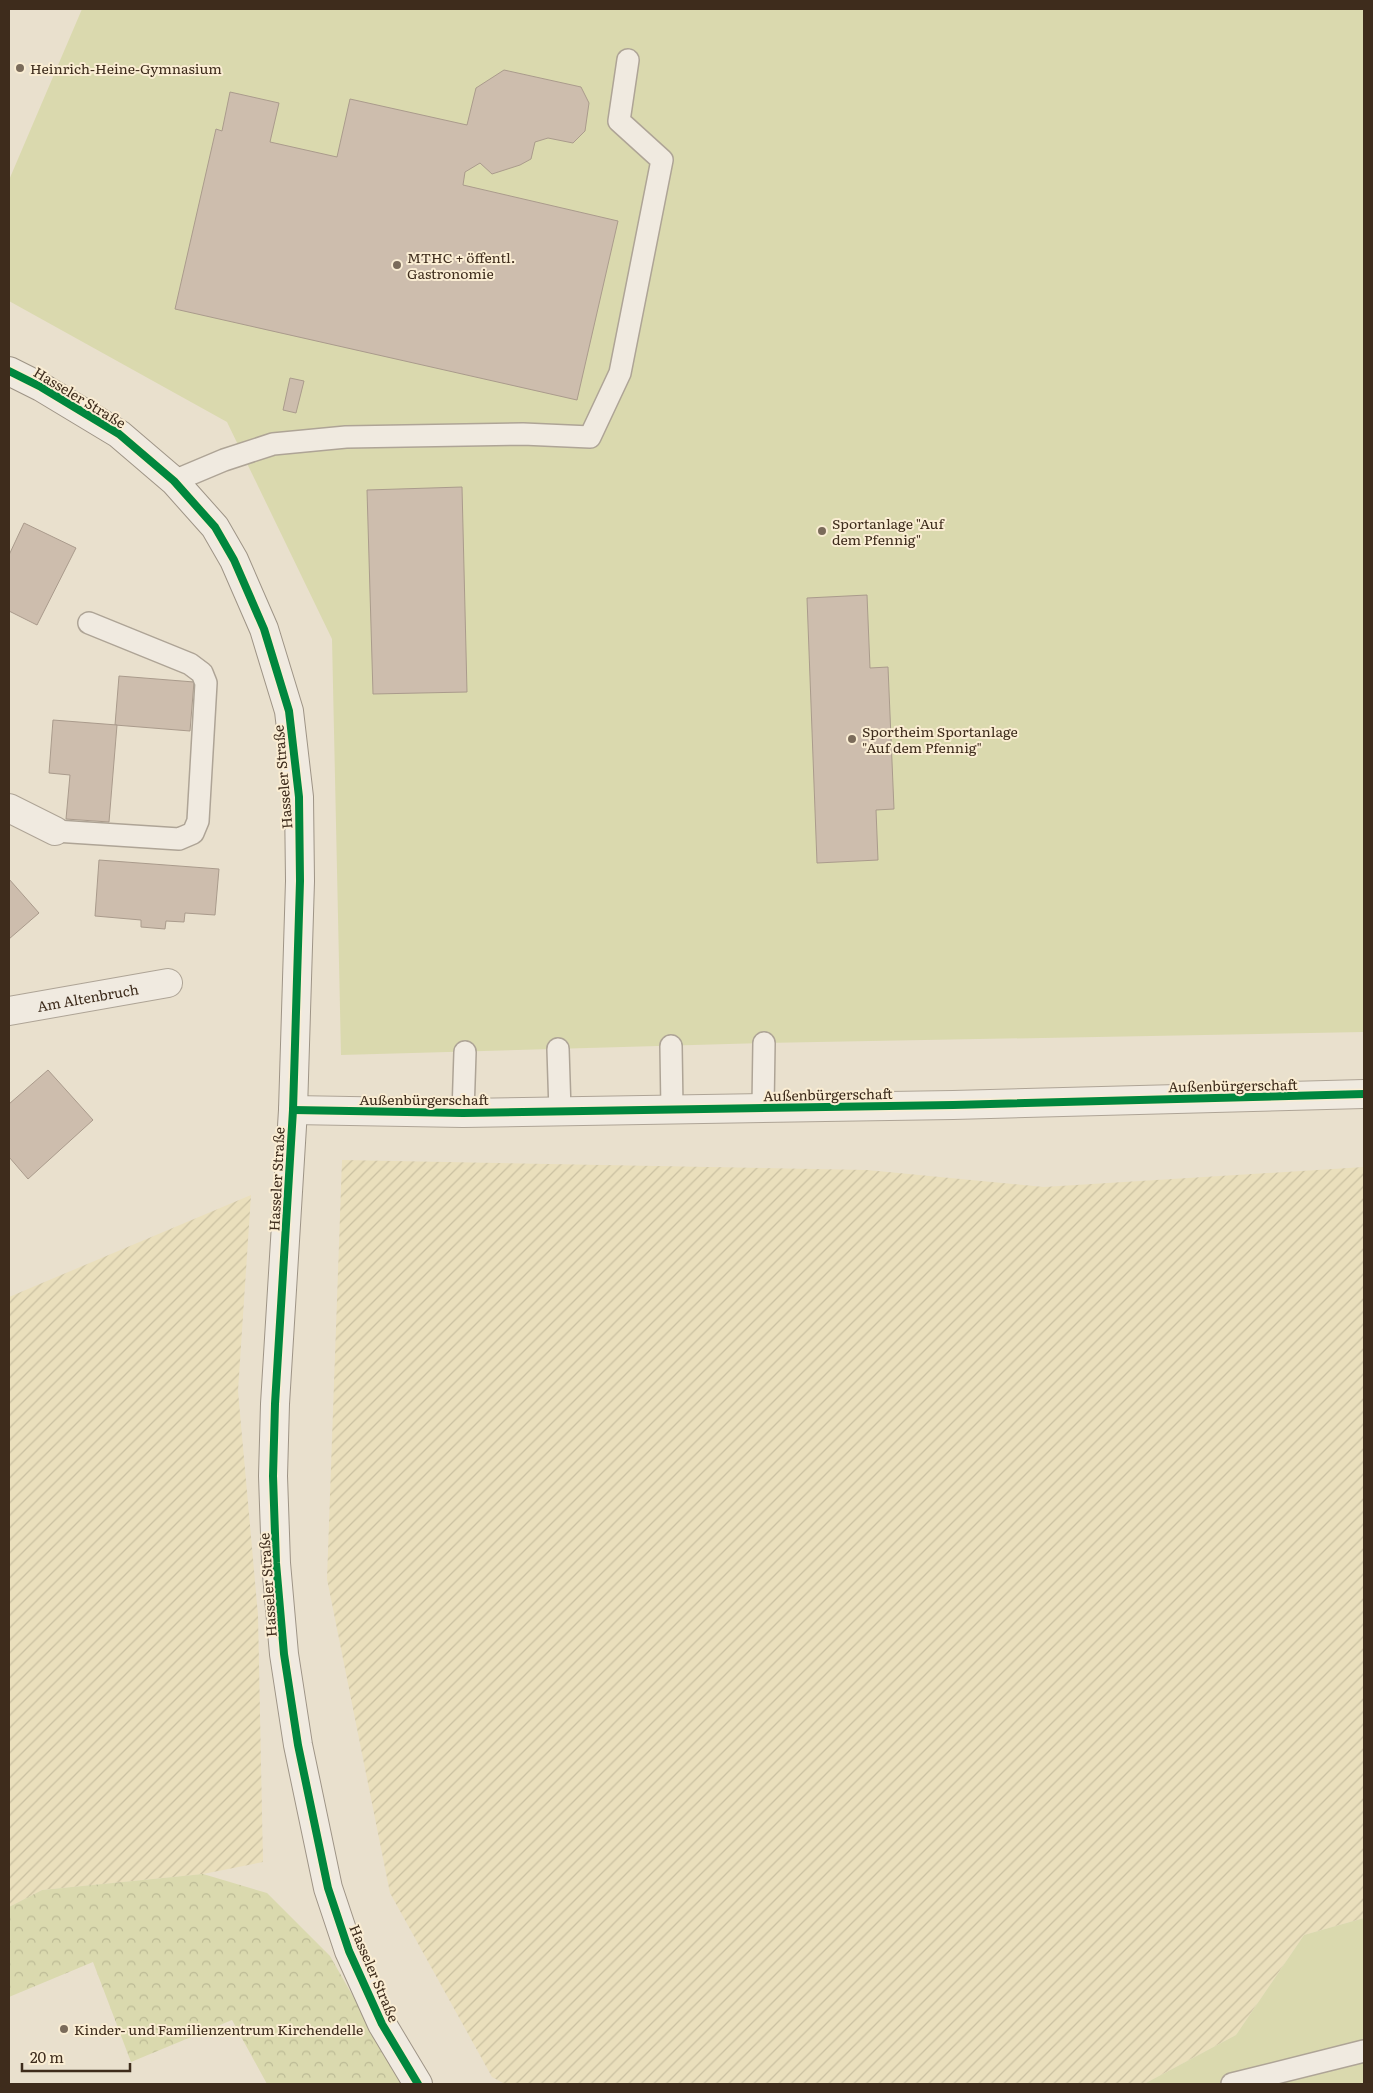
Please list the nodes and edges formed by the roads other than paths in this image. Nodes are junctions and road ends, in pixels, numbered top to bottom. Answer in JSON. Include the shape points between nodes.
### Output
{"nodes":[{"id":1,"x":628,"y":60,"type":"dead end"},
{"id":2,"x":9,"y":371,"type":"edge"},
{"id":3,"x":174,"y":481,"type":"junction"},
{"id":4,"x":89,"y":623,"type":"dead end"},
{"id":5,"x":9,"y":808,"type":"edge"},
{"id":6,"x":55,"y":831,"type":"joint"},
{"id":7,"x":168,"y":983,"type":"dead end"},
{"id":8,"x":9,"y":1011,"type":"edge"},
{"id":9,"x":764,"y":1043,"type":"dead end"},
{"id":10,"x":671,"y":1046,"type":"dead end"},
{"id":11,"x":558,"y":1049,"type":"dead end"},
{"id":12,"x":465,"y":1052,"type":"dead end"},
{"id":13,"x":1364,"y":1094,"type":"edge"},
{"id":14,"x":763,"y":1107,"type":"junction"},
{"id":15,"x":672,"y":1109,"type":"junction"},
{"id":16,"x":293,"y":1110,"type":"junction"},
{"id":17,"x":560,"y":1111,"type":"junction"},
{"id":18,"x":463,"y":1113,"type":"junction"},
{"id":19,"x":1364,"y":2051,"type":"edge"},
{"id":20,"x":418,"y":2084,"type":"edge"},
{"id":21,"x":1232,"y":2084,"type":"edge"}],
"edges":[{"from":1,"to":3,"type":"lane","via":[[619,121],[662,160],[620,373],[590,437],[523,434],[346,437],[273,444]]},
{"from":2,"to":3,"type":"main road","name":"Hasseler Straße","via":[[120,434]]},
{"from":3,"to":16,"type":"main road","name":"Hasseler Straße","via":[[214,527],[234,560],[264,629],[289,711],[300,806]]},
{"from":4,"to":6,"type":"lane","via":[[190,664],[202,672],[206,683],[198,821],[192,833],[179,839]]},
{"from":5,"to":6,"type":"main road"},
{"from":7,"to":8,"type":"main road","name":"Am Altenbruch"},
{"from":9,"to":14,"type":"lane"},
{"from":10,"to":15,"type":"lane"},
{"from":11,"to":17,"type":"lane"},
{"from":12,"to":18,"type":"lane"},
{"from":13,"to":14,"type":"main road","name":"Außenbürgerschaft"},
{"from":14,"to":15,"type":"main road","name":"Außenbürgerschaft"},
{"from":15,"to":17,"type":"main road","name":"Außenbürgerschaft"},
{"from":16,"to":18,"type":"main road","name":"Außenbürgerschaft"},
{"from":16,"to":20,"type":"main road","name":"Hasseler Straße","via":[[275,1404],[276,1564],[284,1654],[298,1745],[328,1888],[349,1951],[382,2024]]},
{"from":17,"to":18,"type":"main road","name":"Außenbürgerschaft"},
{"from":19,"to":21,"type":"lane"}]}
